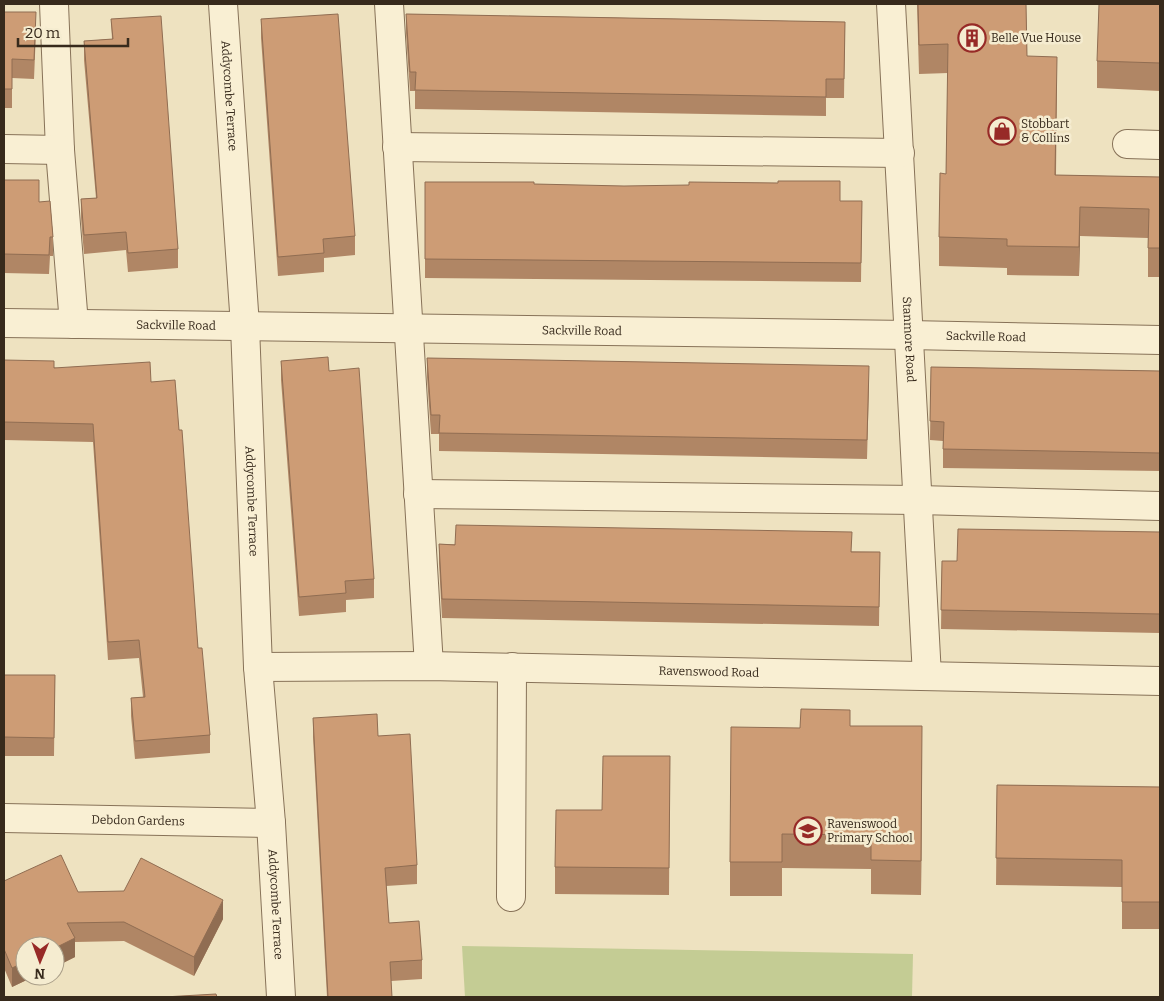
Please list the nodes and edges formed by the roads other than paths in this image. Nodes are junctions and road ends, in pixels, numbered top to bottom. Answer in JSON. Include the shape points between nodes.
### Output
{"nodes":[{"id":1,"x":54,"y":4,"type":"edge"},
{"id":2,"x":223,"y":4,"type":"edge"},
{"id":3,"x":390,"y":4,"type":"edge"},
{"id":4,"x":891,"y":4,"type":"edge"},
{"id":5,"x":1127,"y":144,"type":"dead end"},
{"id":6,"x":1160,"y":145,"type":"edge"},
{"id":7,"x":397,"y":147,"type":"junction"},
{"id":8,"x":4,"y":149,"type":"edge"},
{"id":9,"x":60,"y":150,"type":"junction"},
{"id":10,"x":900,"y":153,"type":"junction"},
{"id":11,"x":4,"y":323,"type":"edge"},
{"id":12,"x":74,"y":324,"type":"junction"},
{"id":13,"x":245,"y":326,"type":"junction"},
{"id":14,"x":408,"y":329,"type":"junction"},
{"id":15,"x":909,"y":335,"type":"junction"},
{"id":16,"x":1160,"y":340,"type":"edge"},
{"id":17,"x":418,"y":494,"type":"junction"},
{"id":18,"x":918,"y":500,"type":"junction"},
{"id":19,"x":1160,"y":506,"type":"edge"},
{"id":20,"x":429,"y":666,"type":"junction"},
{"id":21,"x":258,"y":667,"type":"junction"},
{"id":22,"x":512,"y":667,"type":"junction"},
{"id":23,"x":926,"y":676,"type":"junction"},
{"id":24,"x":1160,"y":681,"type":"edge"},
{"id":25,"x":4,"y":818,"type":"edge"},
{"id":26,"x":271,"y":823,"type":"junction"},
{"id":27,"x":511,"y":897,"type":"dead end"},
{"id":28,"x":282,"y":997,"type":"edge"}],
"edges":[{"from":1,"to":9,"type":"street"},
{"from":2,"to":13,"type":"street","name":"Addycombe Terrace"},
{"from":3,"to":7,"type":"street"},
{"from":4,"to":10,"type":"street","name":"Stanmore Road"},
{"from":5,"to":6,"type":"street"},
{"from":7,"to":10,"type":"street"},
{"from":7,"to":14,"type":"street"},
{"from":8,"to":9,"type":"street"},
{"from":9,"to":12,"type":"street"},
{"from":10,"to":15,"type":"street","name":"Stanmore Road"},
{"from":11,"to":12,"type":"street","name":"Sackville Road"},
{"from":12,"to":13,"type":"street","name":"Sackville Road"},
{"from":13,"to":14,"type":"street","name":"Sackville Road"},
{"from":13,"to":21,"type":"street","name":"Addycombe Terrace"},
{"from":14,"to":15,"type":"street","name":"Sackville Road"},
{"from":14,"to":17,"type":"street"},
{"from":15,"to":16,"type":"street","name":"Sackville Road"},
{"from":15,"to":18,"type":"street","name":"Stanmore Road"},
{"from":17,"to":18,"type":"street"},
{"from":17,"to":20,"type":"street"},
{"from":18,"to":19,"type":"street"},
{"from":18,"to":23,"type":"street","name":"Stanmore Road"},
{"from":20,"to":21,"type":"street","name":"Ravenswood Road"},
{"from":20,"to":22,"type":"street","name":"Ravenswood Road"},
{"from":21,"to":26,"type":"street","name":"Addycombe Terrace"},
{"from":22,"to":23,"type":"street","name":"Ravenswood Road"},
{"from":22,"to":27,"type":"street"},
{"from":23,"to":24,"type":"street","name":"Ravenswood Road"},
{"from":25,"to":26,"type":"street","name":"Debdon Gardens"},
{"from":26,"to":28,"type":"street","name":"Addycombe Terrace"}]}
